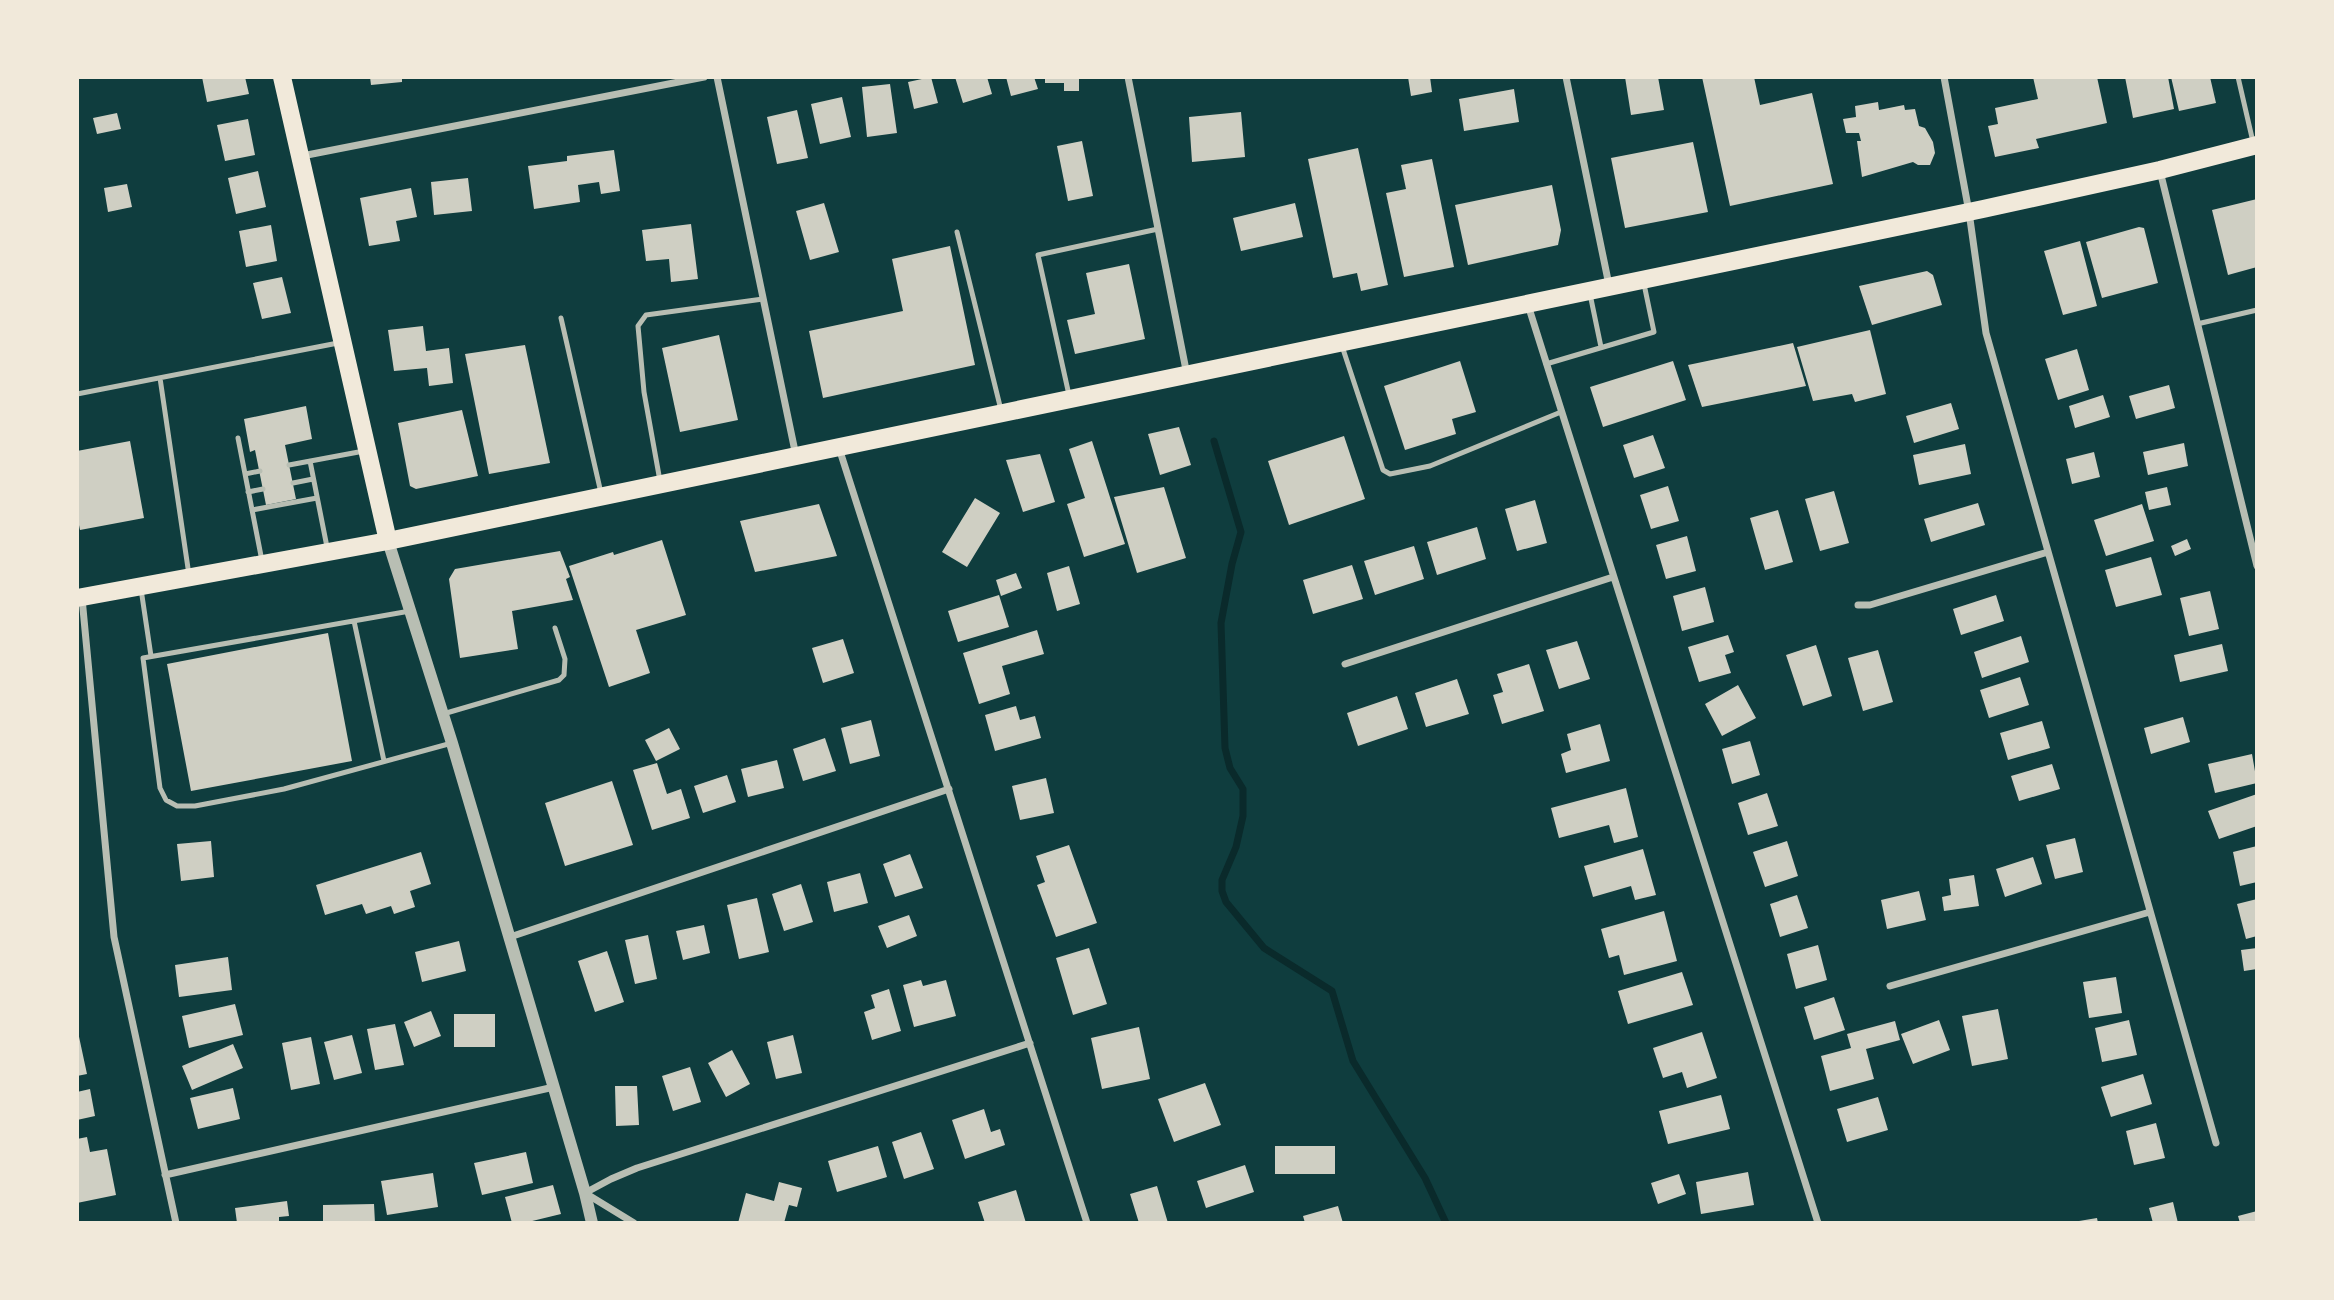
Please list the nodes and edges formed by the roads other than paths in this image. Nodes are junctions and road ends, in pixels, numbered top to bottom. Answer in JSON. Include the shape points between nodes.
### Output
{"nodes":[{"id":1,"x":282,"y":77,"type":"edge"},
{"id":2,"x":704,"y":77,"type":"edge"},
{"id":3,"x":718,"y":77,"type":"edge"},
{"id":4,"x":1128,"y":77,"type":"edge"},
{"id":5,"x":1566,"y":77,"type":"edge"},
{"id":6,"x":1944,"y":77,"type":"edge"},
{"id":7,"x":2238,"y":77,"type":"edge"},
{"id":8,"x":2255,"y":146,"type":"edge"},
{"id":9,"x":298,"y":157,"type":"junction"},
{"id":10,"x":2160,"y":170,"type":"junction"},
{"id":11,"x":1969,"y":212,"type":"junction"},
{"id":12,"x":1158,"y":229,"type":"junction"},
{"id":13,"x":957,"y":232,"type":"dead end"},
{"id":14,"x":1643,"y":280,"type":"junction"},
{"id":15,"x":1609,"y":287,"type":"junction"},
{"id":16,"x":1589,"y":291,"type":"junction"},
{"id":17,"x":763,"y":299,"type":"junction"},
{"id":18,"x":1527,"y":304,"type":"junction"},
{"id":19,"x":2257,"y":310,"type":"edge"},
{"id":20,"x":561,"y":318,"type":"dead end"},
{"id":21,"x":2197,"y":324,"type":"junction"},
{"id":22,"x":342,"y":342,"type":"junction"},
{"id":23,"x":1340,"y":342,"type":"junction"},
{"id":24,"x":1601,"y":347,"type":"junction"},
{"id":25,"x":1546,"y":364,"type":"junction"},
{"id":26,"x":1187,"y":374,"type":"junction"},
{"id":27,"x":160,"y":378,"type":"junction"},
{"id":28,"x":77,"y":394,"type":"edge"},
{"id":29,"x":1070,"y":399,"type":"junction"},
{"id":30,"x":1561,"y":412,"type":"junction"},
{"id":31,"x":1002,"y":413,"type":"junction"},
{"id":32,"x":238,"y":438,"type":"dead end"},
{"id":33,"x":839,"y":447,"type":"junction"},
{"id":34,"x":367,"y":450,"type":"junction"},
{"id":35,"x":796,"y":456,"type":"junction"},
{"id":36,"x":310,"y":461,"type":"junction"},
{"id":37,"x":289,"y":465,"type":"dead end"},
{"id":38,"x":260,"y":471,"type":"dead end"},
{"id":39,"x":245,"y":474,"type":"junction"},
{"id":40,"x":313,"y":479,"type":"junction"},
{"id":41,"x":293,"y":483,"type":"dead end"},
{"id":42,"x":661,"y":484,"type":"junction"},
{"id":43,"x":263,"y":489,"type":"dead end"},
{"id":44,"x":248,"y":492,"type":"junction"},
{"id":45,"x":602,"y":496,"type":"junction"},
{"id":46,"x":317,"y":498,"type":"junction"},
{"id":47,"x":252,"y":510,"type":"junction"},
{"id":48,"x":388,"y":541,"type":"junction"},
{"id":49,"x":328,"y":552,"type":"junction"},
{"id":50,"x":2048,"y":552,"type":"junction"},
{"id":51,"x":262,"y":564,"type":"junction"},
{"id":52,"x":2257,"y":566,"type":"edge"},
{"id":53,"x":1613,"y":577,"type":"junction"},
{"id":54,"x":189,"y":578,"type":"junction"},
{"id":55,"x":141,"y":586,"type":"junction"},
{"id":56,"x":80,"y":597,"type":"edge"},
{"id":57,"x":1858,"y":605,"type":"dead end"},
{"id":58,"x":411,"y":611,"type":"junction"},
{"id":59,"x":354,"y":621,"type":"junction"},
{"id":60,"x":555,"y":628,"type":"dead end"},
{"id":61,"x":151,"y":656,"type":"junction"},
{"id":62,"x":1345,"y":664,"type":"dead end"},
{"id":63,"x":443,"y":714,"type":"junction"},
{"id":64,"x":452,"y":743,"type":"junction"},
{"id":65,"x":384,"y":761,"type":"junction"},
{"id":66,"x":949,"y":789,"type":"junction"},
{"id":67,"x":2150,"y":912,"type":"junction"},
{"id":68,"x":510,"y":937,"type":"junction"},
{"id":69,"x":1890,"y":986,"type":"dead end"},
{"id":70,"x":1030,"y":1043,"type":"junction"},
{"id":71,"x":554,"y":1087,"type":"junction"},
{"id":72,"x":2216,"y":1143,"type":"dead end"},
{"id":73,"x":165,"y":1175,"type":"junction"},
{"id":74,"x":585,"y":1194,"type":"junction"},
{"id":75,"x":176,"y":1223,"type":"edge"},
{"id":76,"x":592,"y":1223,"type":"edge"},
{"id":77,"x":634,"y":1223,"type":"edge"},
{"id":78,"x":1087,"y":1223,"type":"edge"},
{"id":79,"x":1818,"y":1223,"type":"edge"}],
"edges":[{"from":1,"to":9,"type":"main road"},
{"from":2,"to":9,"type":"street"},
{"from":3,"to":17,"type":"street"},
{"from":4,"to":12,"type":"street"},
{"from":5,"to":15,"type":"street"},
{"from":6,"to":11,"type":"street"},
{"from":7,"to":8,"type":"lane"},
{"from":8,"to":10,"type":"main road"},
{"from":9,"to":22,"type":"main road"},
{"from":10,"to":11,"type":"main road"},
{"from":10,"to":21,"type":"street"},
{"from":11,"to":14,"type":"main road"},
{"from":11,"to":50,"type":"street","via":[[1986,333]]},
{"from":12,"to":26,"type":"street"},
{"from":12,"to":29,"type":"lane","via":[[1038,255]]},
{"from":13,"to":31,"type":"lane"},
{"from":14,"to":15,"type":"main road"},
{"from":14,"to":24,"type":"lane","via":[[1654,332]]},
{"from":15,"to":16,"type":"main road"},
{"from":16,"to":18,"type":"main road"},
{"from":16,"to":24,"type":"lane"},
{"from":17,"to":35,"type":"street"},
{"from":17,"to":42,"type":"lane","via":[[646,315],[638,326],[644,392]]},
{"from":18,"to":23,"type":"main road"},
{"from":18,"to":25,"type":"street"},
{"from":19,"to":21,"type":"lane"},
{"from":20,"to":45,"type":"lane"},
{"from":21,"to":52,"type":"street"},
{"from":22,"to":27,"type":"lane"},
{"from":22,"to":34,"type":"main road"},
{"from":23,"to":26,"type":"main road"},
{"from":23,"to":30,"type":"lane","via":[[1383,470],[1390,474],[1430,466]]},
{"from":24,"to":25,"type":"lane"},
{"from":25,"to":30,"type":"street"},
{"from":26,"to":29,"type":"main road"},
{"from":27,"to":28,"type":"lane"},
{"from":27,"to":54,"type":"lane"},
{"from":29,"to":31,"type":"main road"},
{"from":30,"to":53,"type":"street"},
{"from":31,"to":33,"type":"main road"},
{"from":32,"to":39,"type":"lane"},
{"from":33,"to":35,"type":"main road"},
{"from":33,"to":66,"type":"street"},
{"from":34,"to":36,"type":"lane"},
{"from":34,"to":48,"type":"main road"},
{"from":35,"to":42,"type":"main road"},
{"from":36,"to":37,"type":"lane"},
{"from":36,"to":40,"type":"lane"},
{"from":38,"to":39,"type":"lane"},
{"from":39,"to":44,"type":"lane"},
{"from":40,"to":41,"type":"lane"},
{"from":40,"to":46,"type":"lane"},
{"from":42,"to":45,"type":"main road"},
{"from":43,"to":44,"type":"lane"},
{"from":44,"to":47,"type":"lane"},
{"from":45,"to":48,"type":"main road"},
{"from":46,"to":47,"type":"lane"},
{"from":46,"to":49,"type":"lane"},
{"from":47,"to":51,"type":"lane"},
{"from":48,"to":49,"type":"main road"},
{"from":48,"to":58,"type":"street"},
{"from":49,"to":51,"type":"main road"},
{"from":50,"to":57,"type":"street"},
{"from":50,"to":67,"type":"street"},
{"from":51,"to":54,"type":"main road"},
{"from":53,"to":62,"type":"street"},
{"from":53,"to":79,"type":"street"},
{"from":54,"to":55,"type":"main road"},
{"from":55,"to":56,"type":"main road"},
{"from":55,"to":61,"type":"lane"},
{"from":56,"to":73,"type":"street","via":[[114,937]]},
{"from":58,"to":59,"type":"lane"},
{"from":58,"to":63,"type":"street"},
{"from":59,"to":61,"type":"lane"},
{"from":59,"to":65,"type":"lane"},
{"from":60,"to":63,"type":"lane","via":[[565,667],[559,680]]},
{"from":61,"to":65,"type":"lane","via":[[143,658],[160,788],[166,800],[177,806],[284,789]]},
{"from":63,"to":64,"type":"street"},
{"from":64,"to":65,"type":"lane"},
{"from":64,"to":68,"type":"street"},
{"from":66,"to":68,"type":"street"},
{"from":66,"to":70,"type":"street"},
{"from":67,"to":69,"type":"street"},
{"from":67,"to":72,"type":"street"},
{"from":68,"to":71,"type":"street"},
{"from":70,"to":74,"type":"street","via":[[637,1168]]},
{"from":70,"to":78,"type":"street"},
{"from":71,"to":73,"type":"street"},
{"from":71,"to":74,"type":"street"},
{"from":73,"to":75,"type":"street"},
{"from":74,"to":76,"type":"street"},
{"from":74,"to":77,"type":"street"}]}
